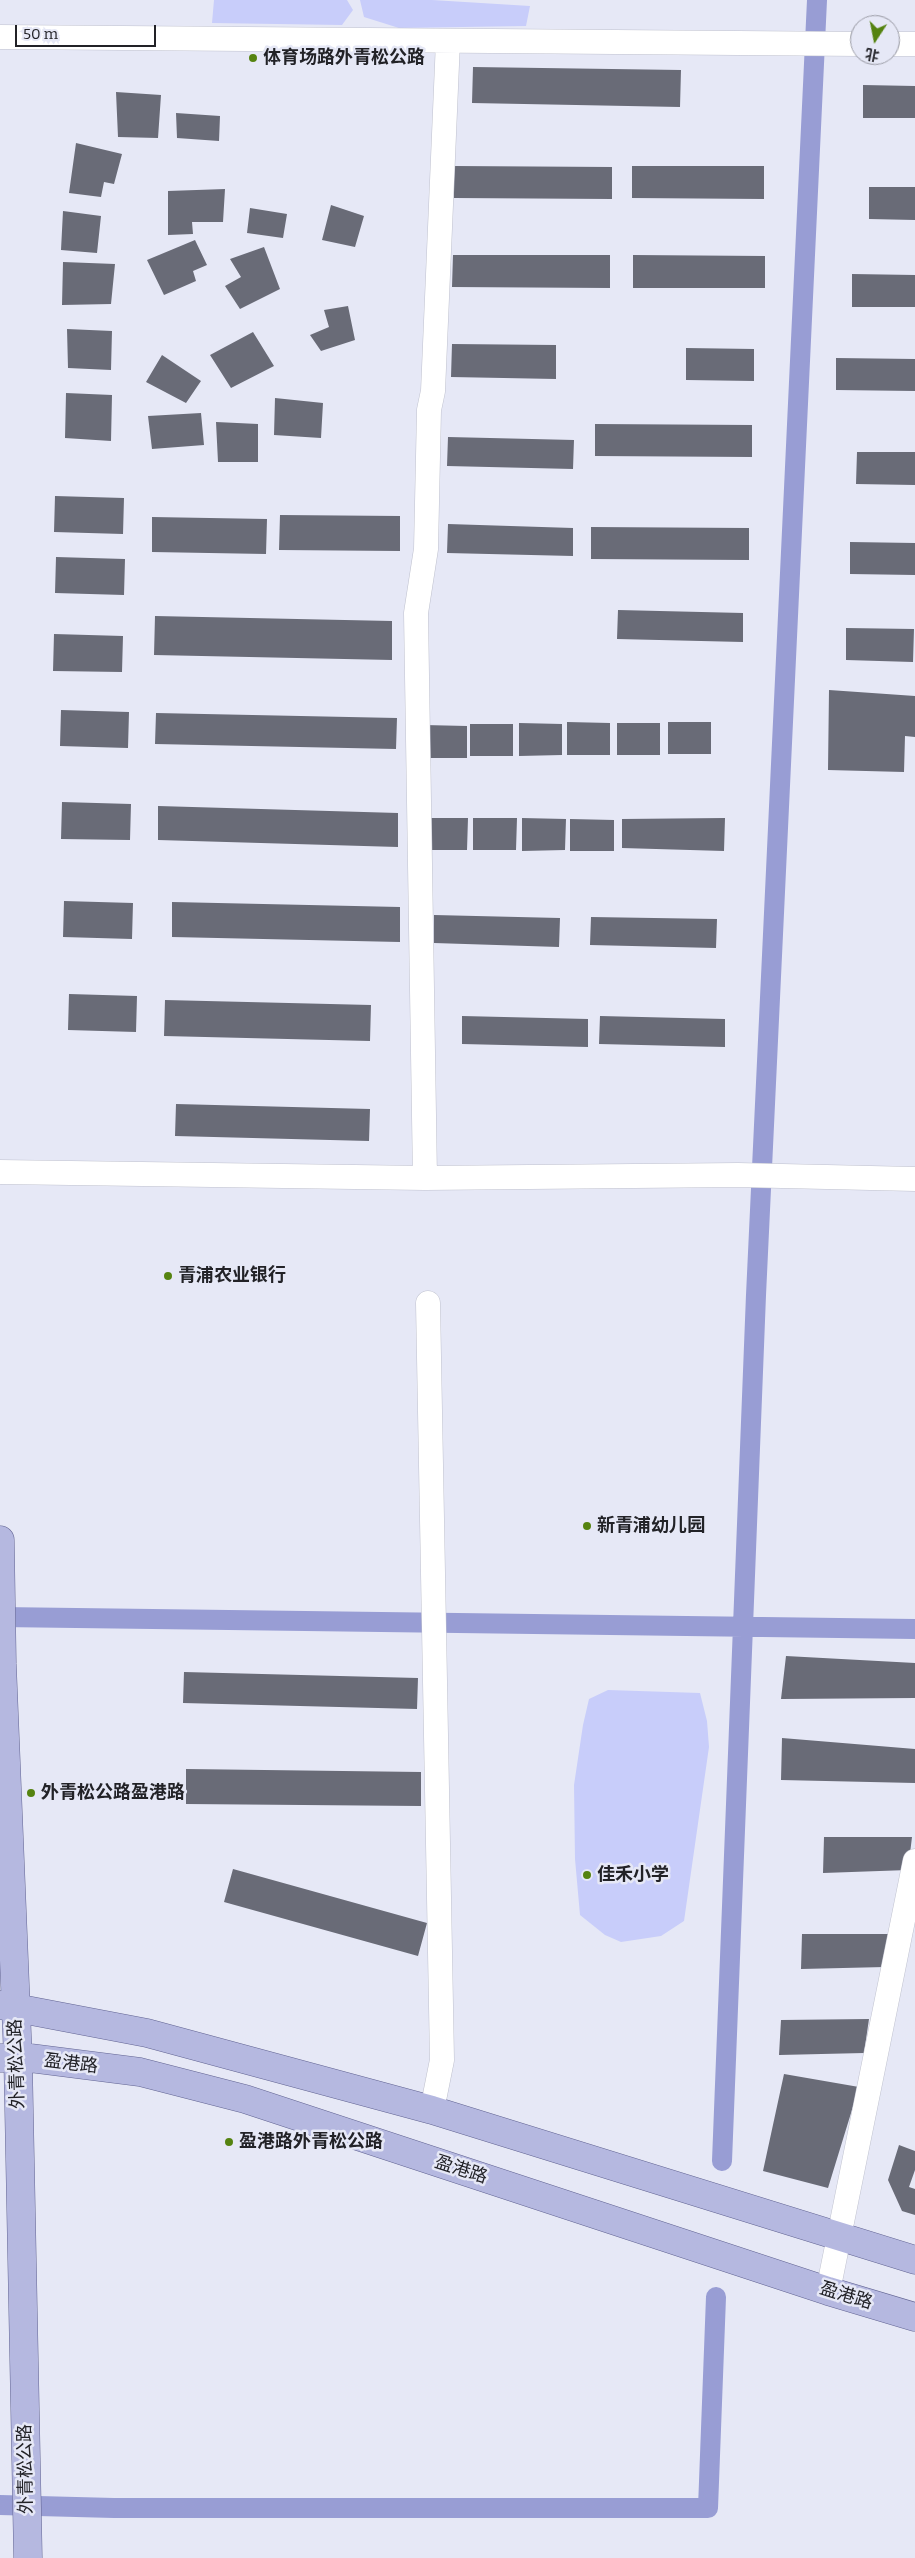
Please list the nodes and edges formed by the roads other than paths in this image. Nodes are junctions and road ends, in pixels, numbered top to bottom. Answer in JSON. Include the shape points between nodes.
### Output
{"nodes":[{"id":1,"x":0,"y":38,"type":"edge"},
{"id":2,"x":448,"y":41,"type":"junction"},
{"id":3,"x":850,"y":44,"type":"edge"},
{"id":4,"x":900,"y":44,"type":"edge"},
{"id":5,"x":915,"y":44,"type":"edge"},
{"id":6,"x":0,"y":1172,"type":"edge"},
{"id":7,"x":425,"y":1178,"type":"junction"},
{"id":8,"x":915,"y":1179,"type":"edge"},
{"id":9,"x":428,"y":1303,"type":"dead end"},
{"id":10,"x":0,"y":1540,"type":"edge"},
{"id":11,"x":0,"y":1581,"type":"edge"},
{"id":12,"x":915,"y":1861,"type":"edge"},
{"id":13,"x":8,"y":2006,"type":"edge"},
{"id":14,"x":9,"y":2058,"type":"edge"},
{"id":15,"x":432,"y":2110,"type":"junction"},
{"id":16,"x":839,"y":2237,"type":"junction"},
{"id":17,"x":915,"y":2260,"type":"edge"},
{"id":18,"x":828,"y":2291,"type":"junction"},
{"id":19,"x":915,"y":2316,"type":"edge"},
{"id":20,"x":28,"y":2555,"type":"edge"}],
"edges":[{"from":1,"to":2,"type":"street"},
{"from":2,"to":3,"type":"street"},
{"from":2,"to":7,"type":"street","via":[[433,391],[429,410],[426,548],[416,613]]},
{"from":4,"to":5,"type":"street"},
{"from":6,"to":7,"type":"street"},
{"from":7,"to":8,"type":"street","via":[[738,1175]]},
{"from":9,"to":15,"type":"street","via":[[442,2060]]},
{"from":10,"to":11,"type":"main road","name":"外青松公路"},
{"from":11,"to":13,"type":"main road","name":"外青松公路"},
{"from":12,"to":16,"type":"street"},
{"from":13,"to":14,"type":"main road","name":"外青松公路"},
{"from":13,"to":15,"type":"main road","via":[[148,2033]]},
{"from":14,"to":18,"type":"main road","name":"盈港路","via":[[140,2072],[245,2099]]},
{"from":14,"to":20,"type":"main road","name":"外青松公路"},
{"from":15,"to":16,"type":"main road"},
{"from":16,"to":17,"type":"main road"},
{"from":16,"to":18,"type":"street"},
{"from":18,"to":19,"type":"main road","name":"盈港路"}]}
